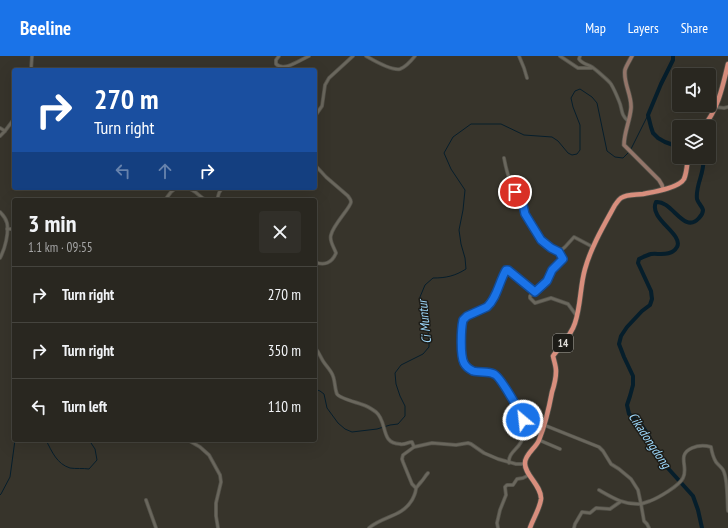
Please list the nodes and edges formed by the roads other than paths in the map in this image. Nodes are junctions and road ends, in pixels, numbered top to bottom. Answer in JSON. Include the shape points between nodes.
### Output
{"nodes":[{"id":1,"x":32,"y":56,"type":"edge"},
{"id":2,"x":279,"y":56,"type":"edge"},
{"id":3,"x":309,"y":56,"type":"edge"},
{"id":4,"x":353,"y":56,"type":"edge"},
{"id":5,"x":366,"y":56,"type":"edge"},
{"id":6,"x":415,"y":56,"type":"edge"},
{"id":7,"x":519,"y":56,"type":"edge"},
{"id":8,"x":560,"y":56,"type":"edge"},
{"id":9,"x":580,"y":56,"type":"edge"},
{"id":10,"x":632,"y":56,"type":"edge"},
{"id":11,"x":728,"y":64,"type":"edge"},
{"id":12,"x":31,"y":68,"type":"edge"},
{"id":13,"x":593,"y":68,"type":"junction"},
{"id":14,"x":726,"y":77,"type":"edge"},
{"id":15,"x":526,"y":78,"type":"dead end"},
{"id":16,"x":716,"y":104,"type":"edge"},
{"id":17,"x":716,"y":107,"type":"edge"},
{"id":18,"x":728,"y":107,"type":"edge"},
{"id":19,"x":317,"y":113,"type":"edge"},
{"id":20,"x":629,"y":121,"type":"junction"},
{"id":21,"x":12,"y":122,"type":"edge"},
{"id":22,"x":0,"y":128,"type":"edge"},
{"id":23,"x":5,"y":131,"type":"junction"},
{"id":24,"x":0,"y":136,"type":"edge"},
{"id":25,"x":504,"y":158,"type":"dead end"},
{"id":26,"x":687,"y":164,"type":"edge"},
{"id":27,"x":317,"y":167,"type":"edge"},
{"id":28,"x":663,"y":189,"type":"junction"},
{"id":29,"x":174,"y":190,"type":"edge"},
{"id":30,"x":195,"y":190,"type":"edge"},
{"id":31,"x":166,"y":198,"type":"edge"},
{"id":32,"x":203,"y":198,"type":"edge"},
{"id":33,"x":0,"y":212,"type":"edge"},
{"id":34,"x":7,"y":229,"type":"junction"},
{"id":35,"x":12,"y":229,"type":"edge"},
{"id":36,"x":594,"y":248,"type":"junction"},
{"id":37,"x":559,"y":252,"type":"junction"},
{"id":38,"x":0,"y":258,"type":"edge"},
{"id":39,"x":317,"y":263,"type":"edge"},
{"id":40,"x":535,"y":292,"type":"junction"},
{"id":41,"x":577,"y":315,"type":"junction"},
{"id":42,"x":317,"y":350,"type":"edge"},
{"id":43,"x":544,"y":423,"type":"junction"},
{"id":44,"x":528,"y":433,"type":"dead end"},
{"id":45,"x":539,"y":440,"type":"junction"},
{"id":46,"x":191,"y":442,"type":"edge"},
{"id":47,"x":414,"y":447,"type":"junction"},
{"id":48,"x":560,"y":450,"type":"dead end"},
{"id":49,"x":509,"y":462,"type":"junction"},
{"id":50,"x":525,"y":464,"type":"junction"},
{"id":51,"x":428,"y":473,"type":"dead end"},
{"id":52,"x":530,"y":475,"type":"junction"},
{"id":53,"x":416,"y":488,"type":"junction"},
{"id":54,"x":599,"y":490,"type":"dead end"},
{"id":55,"x":146,"y":500,"type":"dead end"},
{"id":56,"x":621,"y":502,"type":"junction"},
{"id":57,"x":641,"y":504,"type":"junction"},
{"id":58,"x":728,"y":511,"type":"edge"},
{"id":59,"x":156,"y":528,"type":"edge"},
{"id":60,"x":218,"y":528,"type":"edge"},
{"id":61,"x":369,"y":528,"type":"edge"},
{"id":62,"x":498,"y":528,"type":"edge"},
{"id":63,"x":530,"y":528,"type":"edge"},
{"id":64,"x":574,"y":528,"type":"edge"},
{"id":65,"x":649,"y":528,"type":"edge"}],
"edges":[{"from":1,"to":12,"type":"street"},
{"from":2,"to":3,"type":"street","via":[[276,64],[286,67]]},
{"from":4,"to":19,"type":"street","via":[[329,78],[325,85],[322,106]]},
{"from":5,"to":6,"type":"street","via":[[398,69]]},
{"from":7,"to":15,"type":"street"},
{"from":8,"to":13,"type":"street","via":[[578,68]]},
{"from":9,"to":13,"type":"street","via":[[580,61]]},
{"from":10,"to":20,"type":"main road","via":[[625,70],[631,106]]},
{"from":11,"to":14,"type":"highway"},
{"from":13,"to":20,"type":"street","via":[[611,85],[620,102],[622,113]]},
{"from":14,"to":16,"type":"highway"},
{"from":17,"to":18,"type":"street"},
{"from":20,"to":28,"type":"main road","via":[[624,145],[659,180]]},
{"from":21,"to":23,"type":"street"},
{"from":22,"to":23,"type":"street"},
{"from":23,"to":24,"type":"street"},
{"from":25,"to":37,"type":"street","via":[[515,192],[522,201],[525,214],[535,232],[542,242]]},
{"from":26,"to":28,"type":"highway","number":"14","via":[[682,181]]},
{"from":27,"to":39,"type":"street","via":[[348,196],[351,203],[331,234],[335,256],[325,264]]},
{"from":28,"to":36,"type":"highway","number":"14","via":[[620,199]]},
{"from":29,"to":31,"type":"street"},
{"from":30,"to":32,"type":"street"},
{"from":33,"to":34,"type":"street","via":[[6,221]]},
{"from":34,"to":35,"type":"street"},
{"from":34,"to":38,"type":"street","via":[[5,246]]},
{"from":36,"to":37,"type":"street","via":[[574,237]]},
{"from":36,"to":41,"type":"highway","number":"14","via":[[585,269]]},
{"from":37,"to":40,"type":"street","via":[[563,260]]},
{"from":40,"to":41,"type":"street","via":[[530,296],[535,303],[551,298],[568,304]]},
{"from":40,"to":49,"type":"street","via":[[507,270],[490,305],[467,316],[462,322],[464,364],[474,371],[496,375],[522,417],[522,440],[511,454]]},
{"from":41,"to":43,"type":"highway","number":"14","via":[[571,331],[553,356],[556,372]]},
{"from":42,"to":47,"type":"street","via":[[332,372],[338,396],[366,406],[378,414],[390,441],[400,444],[412,442]]},
{"from":43,"to":44,"type":"street","via":[[532,421]]},
{"from":43,"to":45,"type":"highway","number":"14"},
{"from":43,"to":57,"type":"street","via":[[599,447],[610,464],[631,479],[638,490]]},
{"from":45,"to":48,"type":"street"},
{"from":45,"to":50,"type":"highway","number":"14"},
{"from":46,"to":60,"type":"street","via":[[209,454],[220,475],[216,500]]},
{"from":47,"to":49,"type":"street","via":[[432,443],[470,443],[491,456]]},
{"from":47,"to":53,"type":"street","via":[[404,454],[402,459]]},
{"from":49,"to":50,"type":"street"},
{"from":50,"to":52,"type":"highway"},
{"from":51,"to":53,"type":"street"},
{"from":52,"to":62,"type":"street","via":[[517,479],[514,485],[506,486]]},
{"from":52,"to":63,"type":"highway","via":[[540,492],[541,500]]},
{"from":53,"to":61,"type":"street","via":[[414,497],[405,509],[376,522]]},
{"from":54,"to":56,"type":"street"},
{"from":55,"to":59,"type":"street"},
{"from":56,"to":57,"type":"street"},
{"from":56,"to":64,"type":"street","via":[[610,509],[596,508],[590,513],[582,512]]},
{"from":57,"to":58,"type":"street","via":[[678,485],[684,476],[683,459],[686,452],[702,445],[711,447],[715,461],[724,470]]},
{"from":57,"to":65,"type":"street","via":[[644,520]]}]}
